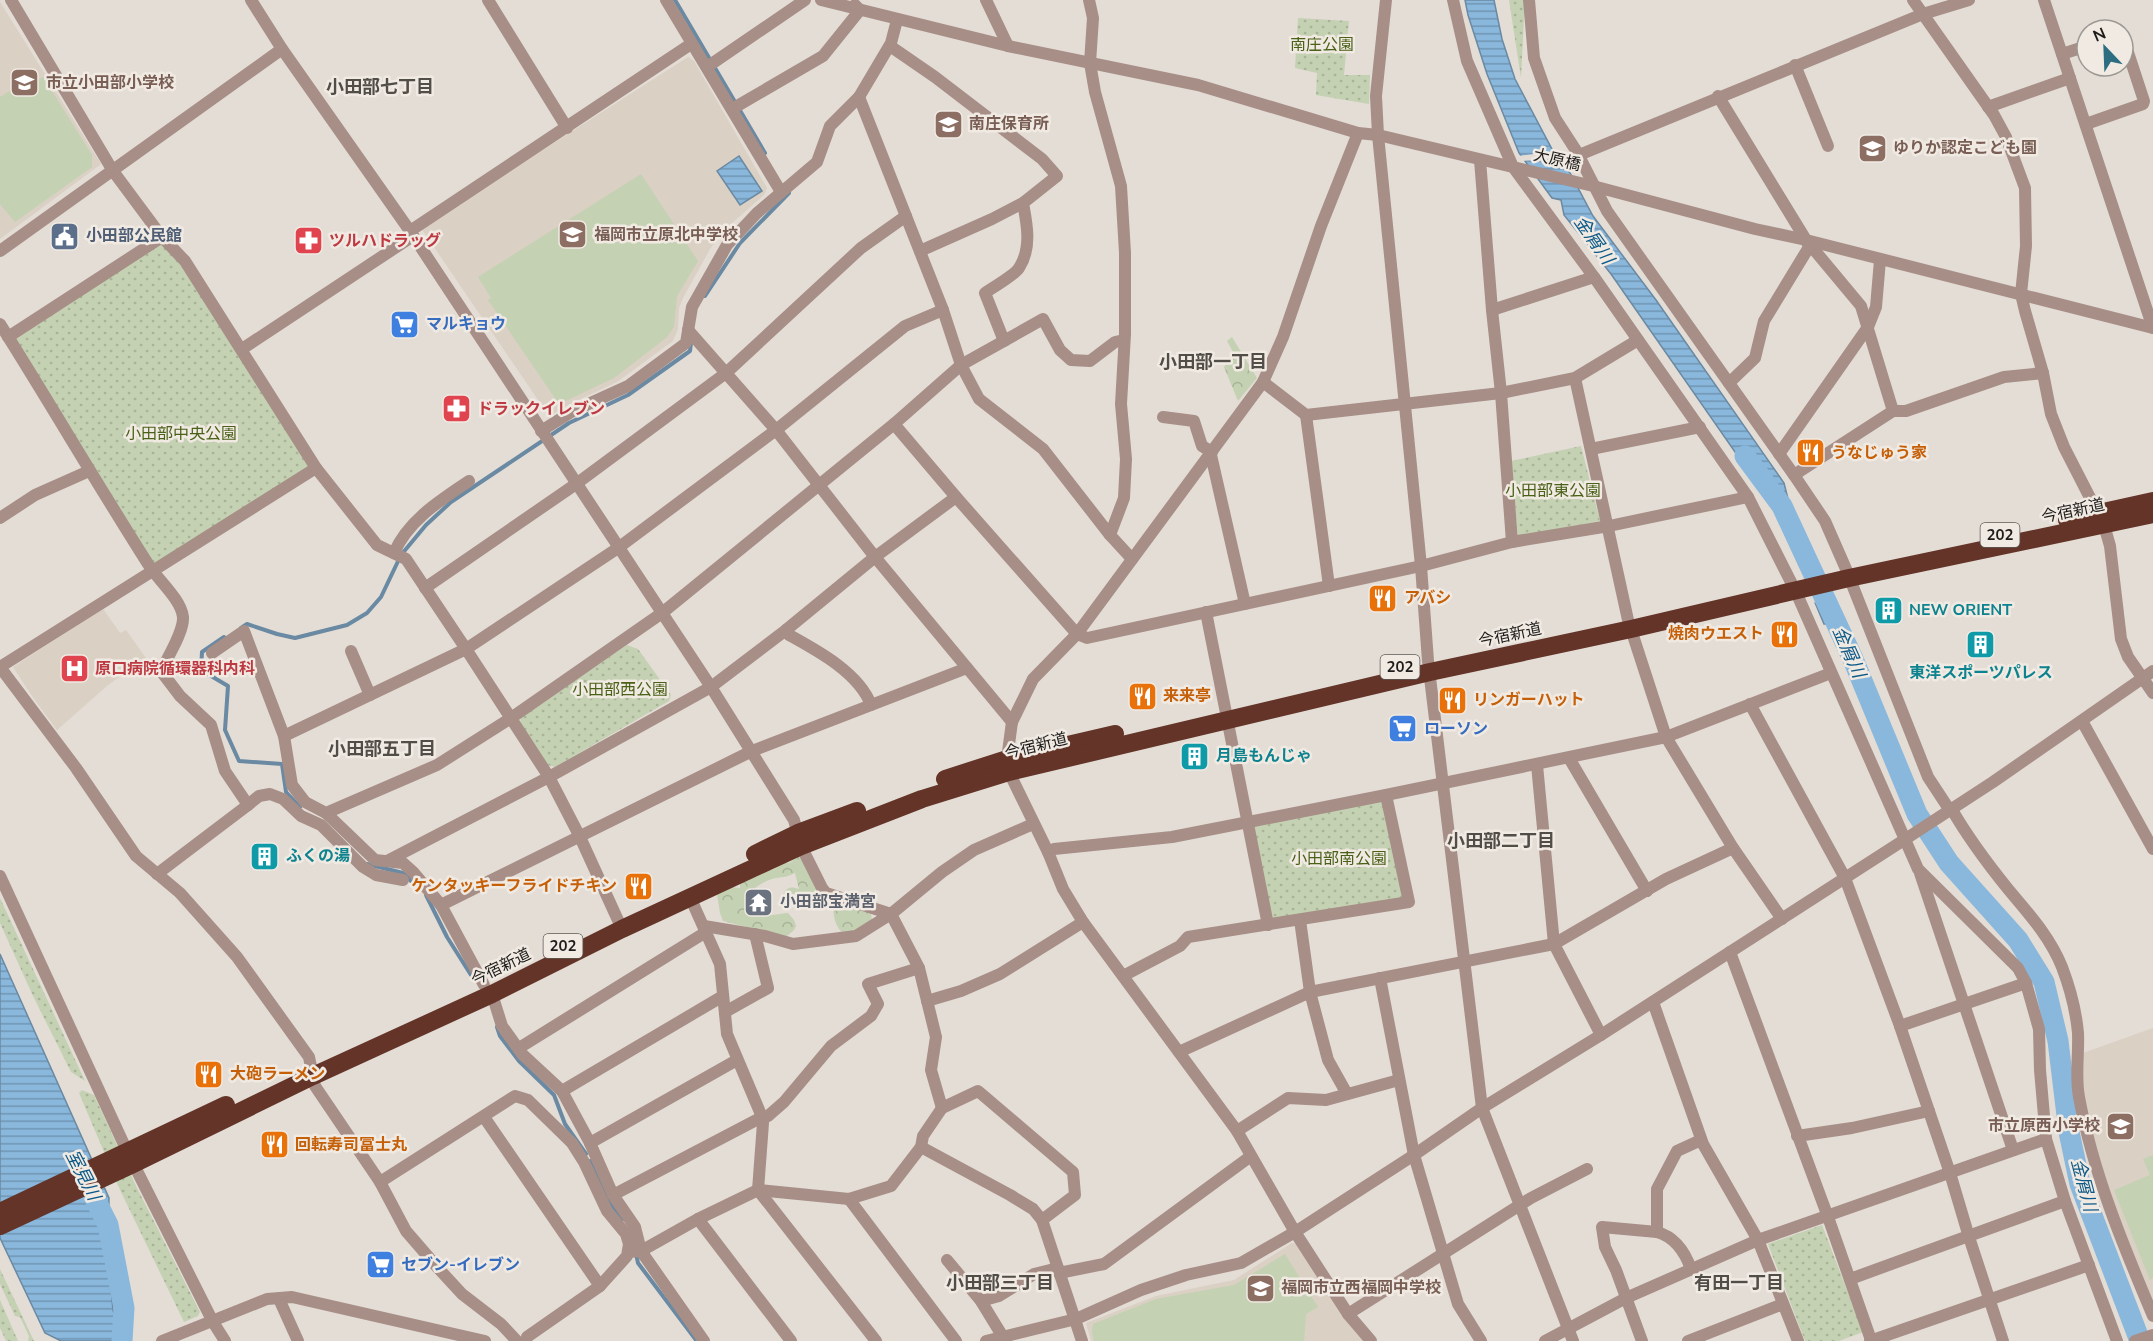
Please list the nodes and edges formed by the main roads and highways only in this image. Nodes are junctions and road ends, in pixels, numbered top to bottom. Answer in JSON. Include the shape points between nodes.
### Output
{"nodes":[{"id":1,"x":2153,"y":501,"type":"edge"},
{"id":2,"x":2153,"y":514,"type":"edge"},
{"id":3,"x":2101,"y":519,"type":"junction"},
{"id":4,"x":799,"y":839,"type":"junction"},
{"id":5,"x":620,"y":924,"type":"junction"},
{"id":6,"x":130,"y":1158,"type":"junction"},
{"id":7,"x":0,"y":1212,"type":"edge"},
{"id":8,"x":0,"y":1226,"type":"edge"}],
"edges":[{"from":1,"to":3,"type":"highway","name":"今宿新道","number":"202"},
{"from":2,"to":3,"type":"highway","name":"今宿新道","number":"202"},
{"from":3,"to":4,"type":"highway","name":"今宿新道","number":"202","via":[[1429,666],[1008,765],[922,799]]},
{"from":4,"to":5,"type":"highway","name":"今宿新道","number":"202"},
{"from":4,"to":5,"type":"highway","name":"今宿新道","number":"202","via":[[690,897]]},
{"from":5,"to":6,"type":"highway","name":"今宿新道","number":"202"},
{"from":6,"to":7,"type":"highway","name":"今宿新道","number":"202"},
{"from":6,"to":8,"type":"highway","name":"今宿新道","number":"202"}]}
